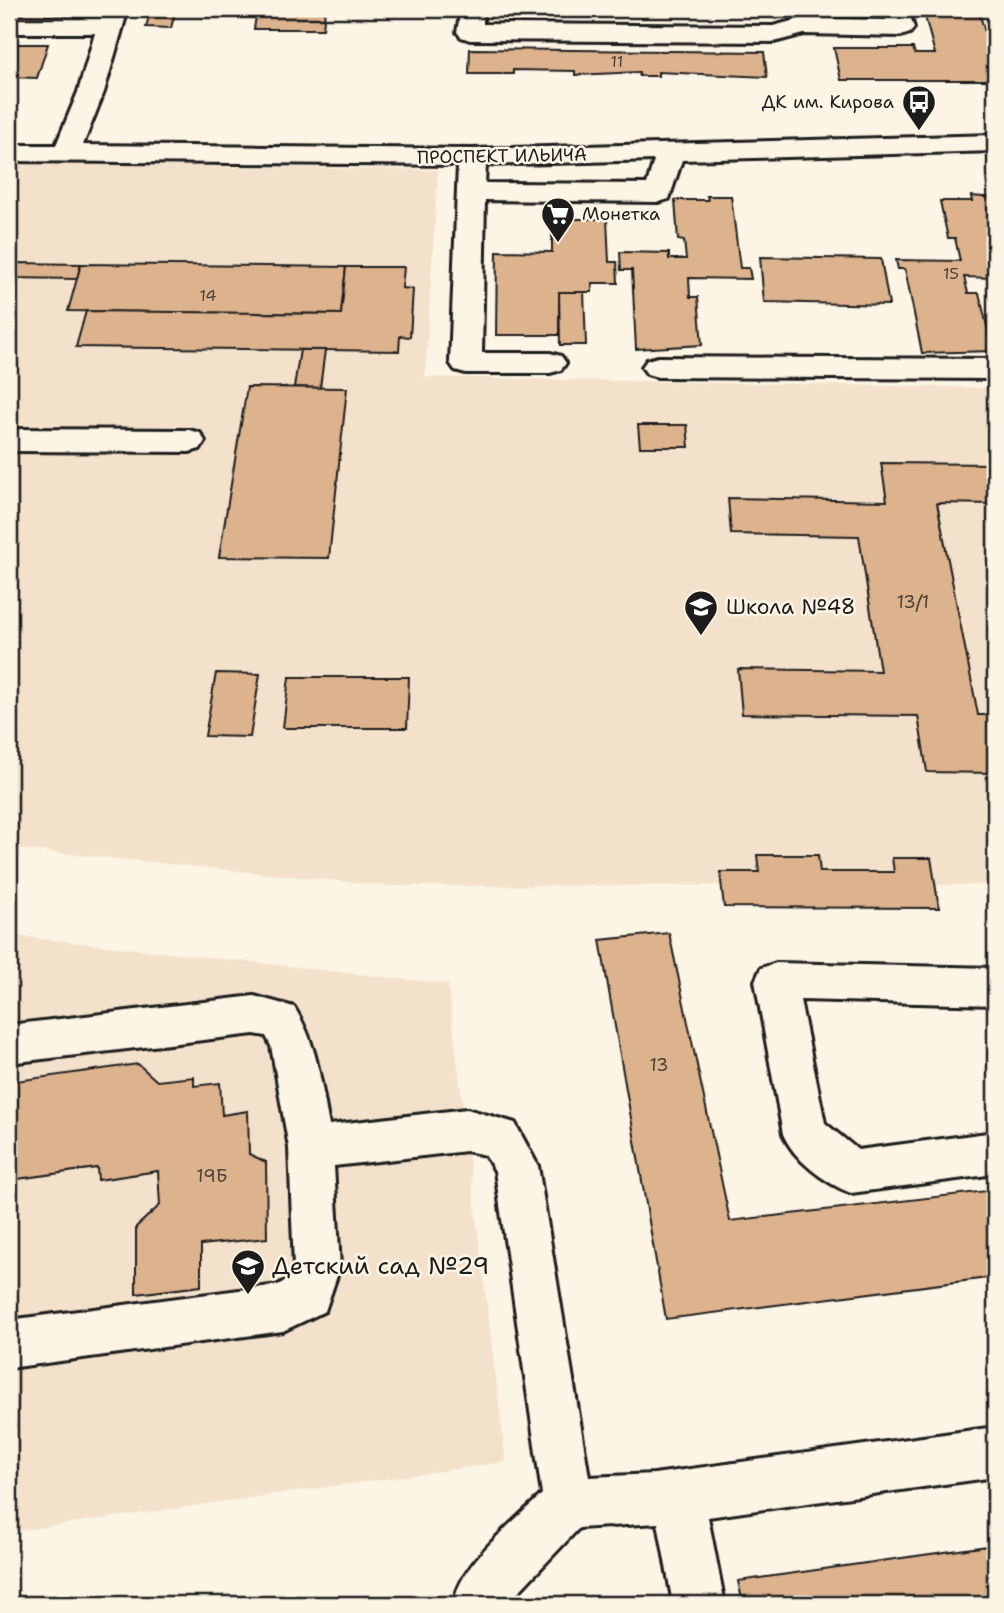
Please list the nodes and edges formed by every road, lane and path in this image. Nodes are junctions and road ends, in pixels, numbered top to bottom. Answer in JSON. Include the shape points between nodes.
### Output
{"nodes":[{"id":1,"x":896,"y":9,"type":"edge"},
{"id":2,"x":472,"y":11,"type":"dead end"},
{"id":3,"x":113,"y":18,"type":"edge"},
{"id":4,"x":9,"y":25,"type":"edge"},
{"id":5,"x":995,"y":143,"type":"edge"},
{"id":6,"x":670,"y":152,"type":"junction"},
{"id":7,"x":9,"y":153,"type":"edge"},
{"id":8,"x":66,"y":153,"type":"junction"},
{"id":9,"x":471,"y":158,"type":"junction"},
{"id":10,"x":471,"y":191,"type":"junction"},
{"id":11,"x":551,"y":363,"type":"dead end"},
{"id":12,"x":658,"y":367,"type":"dead end"},
{"id":13,"x":995,"y":369,"type":"edge"},
{"id":14,"x":9,"y":439,"type":"edge"},
{"id":15,"x":189,"y":441,"type":"dead end"},
{"id":16,"x":995,"y":986,"type":"edge"},
{"id":17,"x":9,"y":1044,"type":"edge"},
{"id":18,"x":310,"y":1147,"type":"junction"},
{"id":19,"x":995,"y":1153,"type":"edge"},
{"id":20,"x":9,"y":1344,"type":"edge"},
{"id":21,"x":995,"y":1452,"type":"edge"},
{"id":22,"x":678,"y":1494,"type":"junction"},
{"id":23,"x":568,"y":1503,"type":"junction"},
{"id":24,"x":481,"y":1604,"type":"edge"},
{"id":25,"x":699,"y":1604,"type":"edge"}],
"edges":[{"from":1,"to":2,"type":"street","via":[[901,27],[803,26],[774,34],[470,32]]},
{"from":3,"to":4,"type":"street"},
{"from":3,"to":8,"type":"street","via":[[91,92]]},
{"from":5,"to":6,"type":"street","name":"ПРОСПЕКТ ИЛЬИЧА"},
{"from":6,"to":9,"type":"street","name":"ПРОСПЕКТ ИЛЬИЧА"},
{"from":6,"to":10,"type":"street","via":[[659,193]]},
{"from":7,"to":8,"type":"street","name":"ПРОСПЕКТ ИЛЬИЧА"},
{"from":8,"to":9,"type":"street","name":"ПРОСПЕКТ ИЛЬИЧА"},
{"from":9,"to":10,"type":"street"},
{"from":10,"to":11,"type":"street","via":[[466,363]]},
{"from":12,"to":13,"type":"street"},
{"from":14,"to":15,"type":"street"},
{"from":16,"to":19,"type":"street","via":[[776,981],[805,1133],[851,1172]]},
{"from":17,"to":18,"type":"street","via":[[254,1015],[279,1020],[292,1042]]},
{"from":18,"to":20,"type":"street","via":[[317,1267],[308,1294],[283,1308]]},
{"from":18,"to":23,"type":"street","via":[[467,1130],[499,1138],[516,1166]]},
{"from":21,"to":22,"type":"street"},
{"from":22,"to":23,"type":"street"},
{"from":22,"to":25,"type":"street"},
{"from":23,"to":24,"type":"street","via":[[481,1593]]}]}
